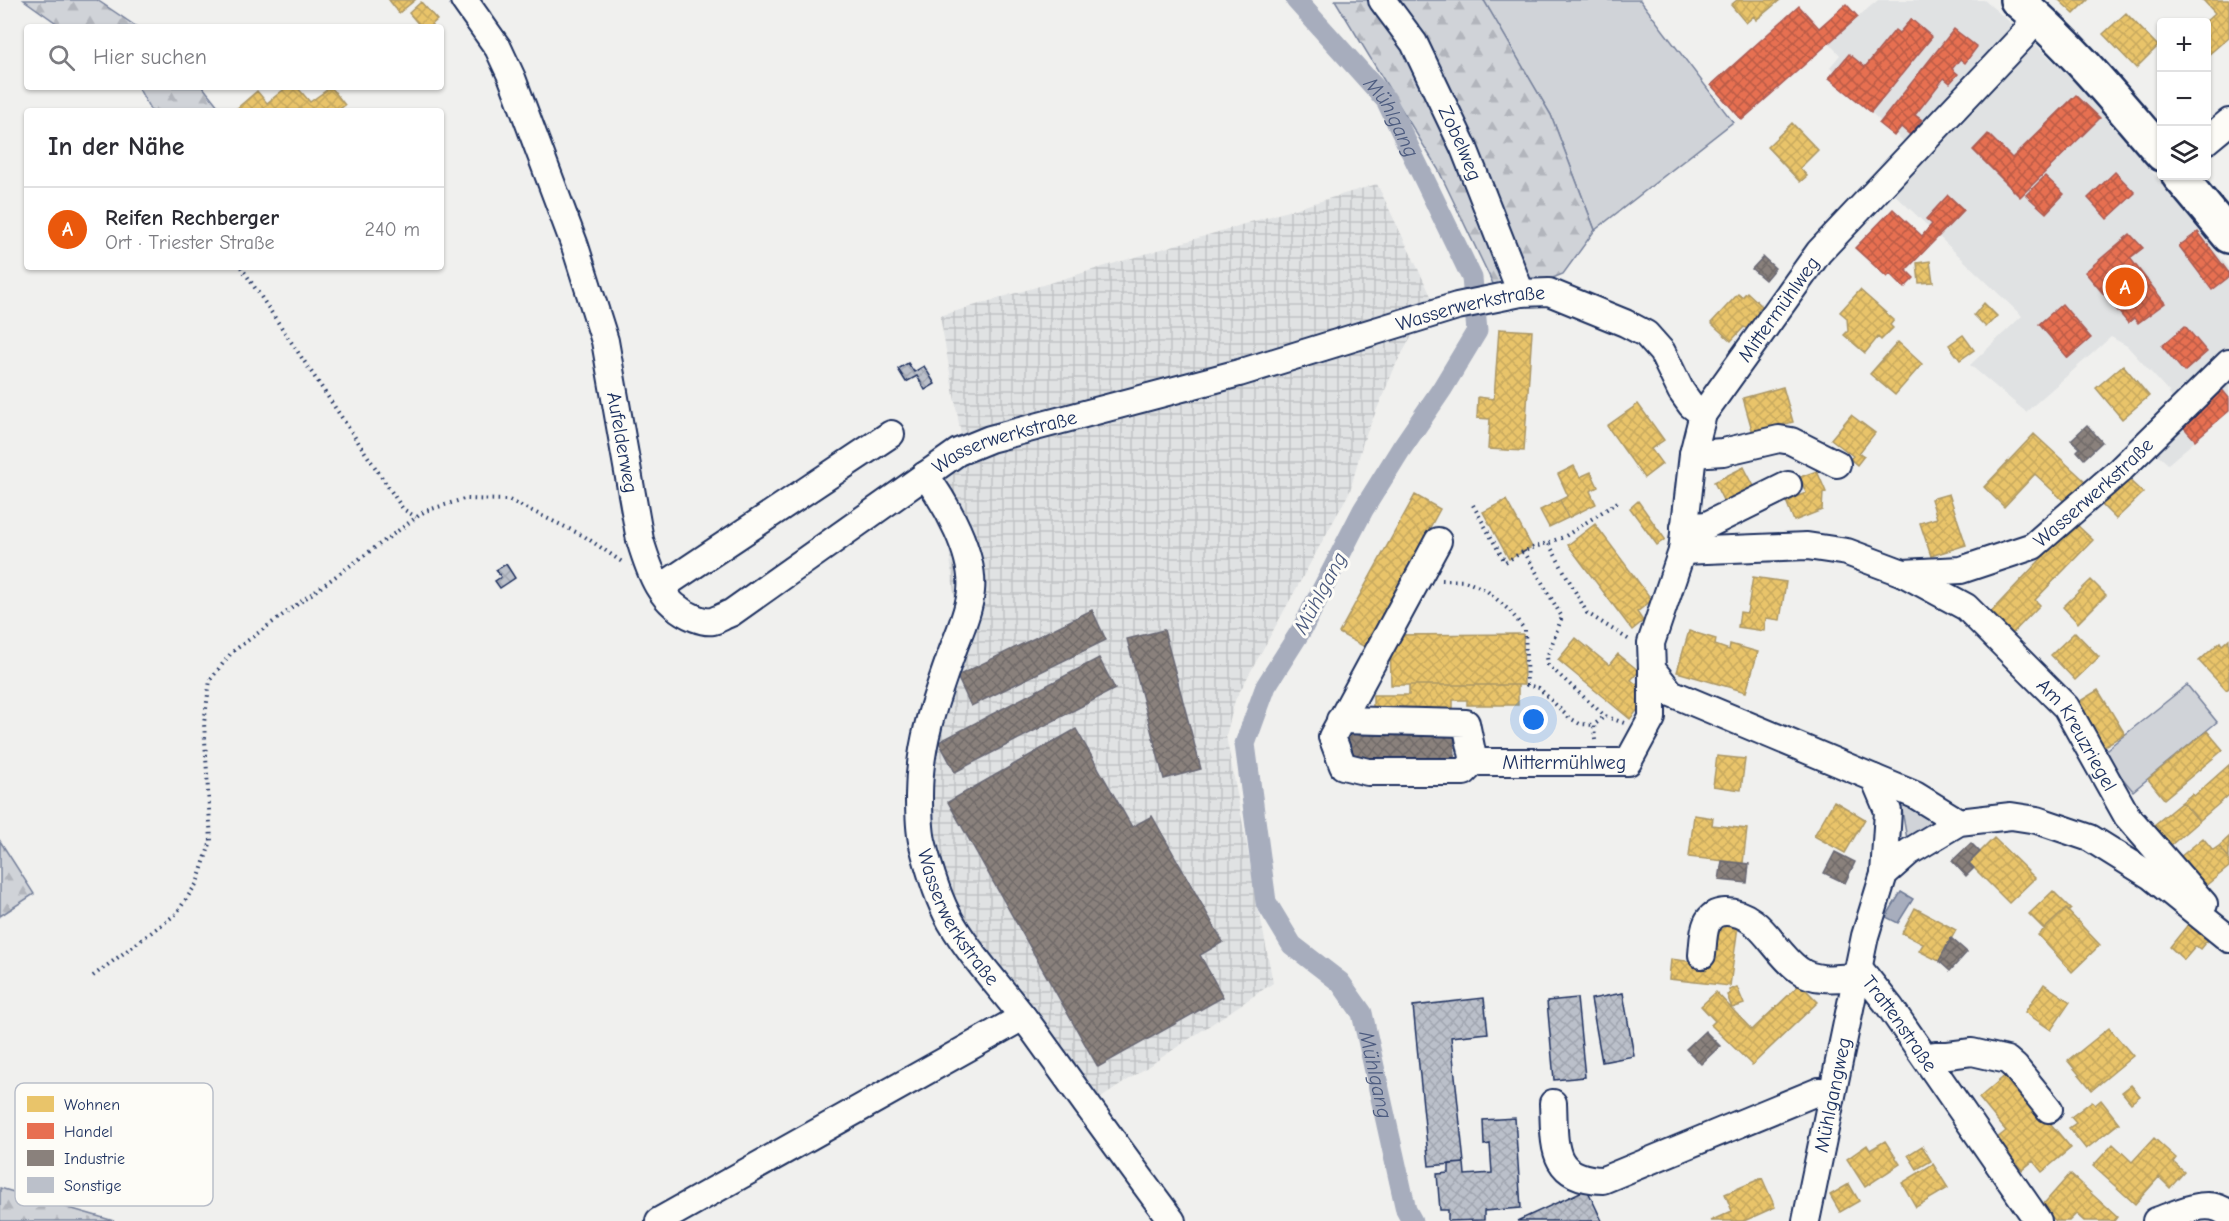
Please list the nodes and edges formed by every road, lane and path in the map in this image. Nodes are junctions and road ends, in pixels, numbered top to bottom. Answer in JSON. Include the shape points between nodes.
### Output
{"nodes":[{"id":1,"x":464,"y":0,"type":"edge"},
{"id":2,"x":1382,"y":0,"type":"edge"},
{"id":3,"x":2027,"y":9,"type":"edge"},
{"id":4,"x":2229,"y":122,"type":"edge"},
{"id":5,"x":2211,"y":137,"type":"edge"},
{"id":6,"x":2157,"y":148,"type":"edge"},
{"id":7,"x":2182,"y":180,"type":"edge"},
{"id":8,"x":2228,"y":233,"type":"edge"},
{"id":9,"x":242,"y":270,"type":"edge"},
{"id":10,"x":1509,"y":296,"type":"junction"},
{"id":11,"x":2229,"y":363,"type":"edge"},
{"id":12,"x":1703,"y":414,"type":"junction"},
{"id":13,"x":891,"y":434,"type":"dead end"},
{"id":14,"x":1693,"y":454,"type":"junction"},
{"id":15,"x":1837,"y":465,"type":"dead end"},
{"id":16,"x":925,"y":475,"type":"junction"},
{"id":17,"x":1788,"y":485,"type":"dead end"},
{"id":18,"x":1619,"y":501,"type":"dead end"},
{"id":19,"x":1473,"y":505,"type":"dead end"},
{"id":20,"x":416,"y":517,"type":"junction"},
{"id":21,"x":1683,"y":539,"type":"junction"},
{"id":22,"x":1438,"y":541,"type":"dead end"},
{"id":23,"x":1549,"y":544,"type":"junction"},
{"id":24,"x":1524,"y":551,"type":"junction"},
{"id":25,"x":1420,"y":573,"type":"junction"},
{"id":26,"x":1903,"y":573,"type":"junction"},
{"id":27,"x":660,"y":588,"type":"junction"},
{"id":28,"x":1652,"y":662,"type":"junction"},
{"id":29,"x":1652,"y":705,"type":"junction"},
{"id":30,"x":1605,"y":716,"type":"junction"},
{"id":31,"x":1340,"y":720,"type":"junction"},
{"id":32,"x":1594,"y":724,"type":"junction"},
{"id":33,"x":1474,"y":762,"type":"junction"},
{"id":34,"x":1596,"y":762,"type":"junction"},
{"id":35,"x":1874,"y":778,"type":"junction"},
{"id":36,"x":1959,"y":822,"type":"junction"},
{"id":37,"x":1884,"y":874,"type":"junction"},
{"id":38,"x":2223,"y":934,"type":"edge"},
{"id":39,"x":1702,"y":955,"type":"dead end"},
{"id":40,"x":1858,"y":972,"type":"junction"},
{"id":41,"x":93,"y":976,"type":"dead end"},
{"id":42,"x":1023,"y":1017,"type":"junction"},
{"id":43,"x":1928,"y":1060,"type":"junction"},
{"id":44,"x":1832,"y":1092,"type":"junction"},
{"id":45,"x":1553,"y":1103,"type":"dead end"},
{"id":46,"x":2049,"y":1109,"type":"dead end"},
{"id":47,"x":2229,"y":1215,"type":"edge"},
{"id":48,"x":659,"y":1221,"type":"edge"},
{"id":49,"x":1172,"y":1221,"type":"edge"},
{"id":50,"x":1806,"y":1221,"type":"edge"},
{"id":51,"x":2038,"y":1221,"type":"edge"},
{"id":52,"x":2156,"y":1221,"type":"edge"}],
"edges":[{"from":1,"to":27,"type":"street","name":"Aufelderweg","via":[[498,48],[512,78],[586,279],[605,341],[640,540],[648,570]]},
{"from":2,"to":10,"type":"street","name":"Zobelweg","via":[[1414,43],[1459,137]]},
{"from":3,"to":6,"type":"main road","via":[[2092,74]]},
{"from":3,"to":12,"type":"street","name":"Mittermühlweg","via":[[2022,37],[1819,252]]},
{"from":4,"to":5,"type":"street"},
{"from":7,"to":8,"type":"main road"},
{"from":9,"to":20,"type":"path","via":[[403,509]]},
{"from":10,"to":12,"type":"street","name":"Wasserwerkstraße","via":[[1549,292],[1646,334],[1662,352],[1681,391]]},
{"from":10,"to":16,"type":"street","name":"Wasserwerkstraße","via":[[1457,306],[1239,373],[990,439],[958,452]]},
{"from":11,"to":26,"type":"street","name":"Wasserwerkstraße","via":[[2120,470],[2033,546],[1961,570]]},
{"from":12,"to":14,"type":"street","name":"Mittermühlweg"},
{"from":13,"to":27,"type":"street"},
{"from":14,"to":15,"type":"street","via":[[1723,453],[1779,439],[1791,441]]},
{"from":14,"to":21,"type":"street","name":"Mittermühlweg"},
{"from":16,"to":27,"type":"street","name":"Aufelderweg","via":[[731,613],[712,621],[699,620],[679,612]]},
{"from":16,"to":42,"type":"street","name":"Wasserwerkstraße","via":[[954,524],[970,569],[972,590],[926,729],[919,774],[922,839],[950,921]]},
{"from":17,"to":21,"type":"street"},
{"from":18,"to":23,"type":"path"},
{"from":19,"to":24,"type":"path","via":[[1505,562]]},
{"from":20,"to":27,"type":"path","via":[[464,499],[510,500],[584,536]]},
{"from":20,"to":41,"type":"path","via":[[232,652],[210,680],[204,723],[211,841],[197,883],[176,914]]},
{"from":21,"to":26,"type":"street","name":"Wasserwerkstraße","via":[[1847,552]]},
{"from":21,"to":28,"type":"street","name":"Mittermühlweg","via":[[1651,643]]},
{"from":22,"to":25,"type":"street","name":"Mittermühlweg"},
{"from":23,"to":24,"type":"path"},
{"from":23,"to":28,"type":"path","via":[[1587,613]]},
{"from":24,"to":30,"type":"path","via":[[1562,617],[1546,657],[1548,666]]},
{"from":25,"to":31,"type":"street","name":"Mittermühlweg"},
{"from":25,"to":32,"type":"path","via":[[1437,580],[1465,581],[1486,590],[1525,630],[1527,685],[1539,688],[1568,717],[1581,724]]},
{"from":26,"to":38,"type":"street","name":"Am Kreuzriegel","via":[[1966,607],[2066,707],[2127,816],[2211,911]]},
{"from":28,"to":29,"type":"street","name":"Mittermühlweg"},
{"from":28,"to":35,"type":"street","via":[[1671,693]]},
{"from":29,"to":30,"type":"path","via":[[1623,724]]},
{"from":29,"to":34,"type":"street","name":"Mittermühlweg","via":[[1652,718],[1628,762]]},
{"from":30,"to":32,"type":"path"},
{"from":31,"to":33,"type":"street","name":"Mittermühlweg","via":[[1467,723]]},
{"from":31,"to":33,"type":"street","name":"Mittermühlweg","via":[[1332,737],[1342,766],[1368,772],[1464,772]]},
{"from":32,"to":34,"type":"path"},
{"from":33,"to":34,"type":"street","name":"Mittermühlweg"},
{"from":35,"to":36,"type":"street","via":[[1915,795]]},
{"from":35,"to":37,"type":"street","via":[[1888,811]]},
{"from":36,"to":37,"type":"street","via":[[1910,852]]},
{"from":36,"to":38,"type":"street","via":[[2012,816],[2090,838],[2151,876]]},
{"from":37,"to":40,"type":"street","name":"Trattenstraße"},
{"from":39,"to":40,"type":"street","via":[[1709,918],[1730,912],[1757,925],[1800,971],[1816,977]]},
{"from":40,"to":43,"type":"street","name":"Trattenstraße"},
{"from":40,"to":44,"type":"street","name":"Mühlgangweg"},
{"from":42,"to":48,"type":"street"},
{"from":42,"to":49,"type":"street","name":"Wasserwerkstraße"},
{"from":43,"to":46,"type":"street","via":[[1935,1055],[1972,1052],[2007,1060]]},
{"from":43,"to":51,"type":"street","name":"Trattenstraße"},
{"from":44,"to":45,"type":"street","via":[[1819,1091],[1602,1180],[1580,1176],[1558,1159]]},
{"from":44,"to":50,"type":"street","name":"Mühlgangweg"},
{"from":47,"to":52,"type":"street","via":[[2217,1206],[2204,1206]]}]}
